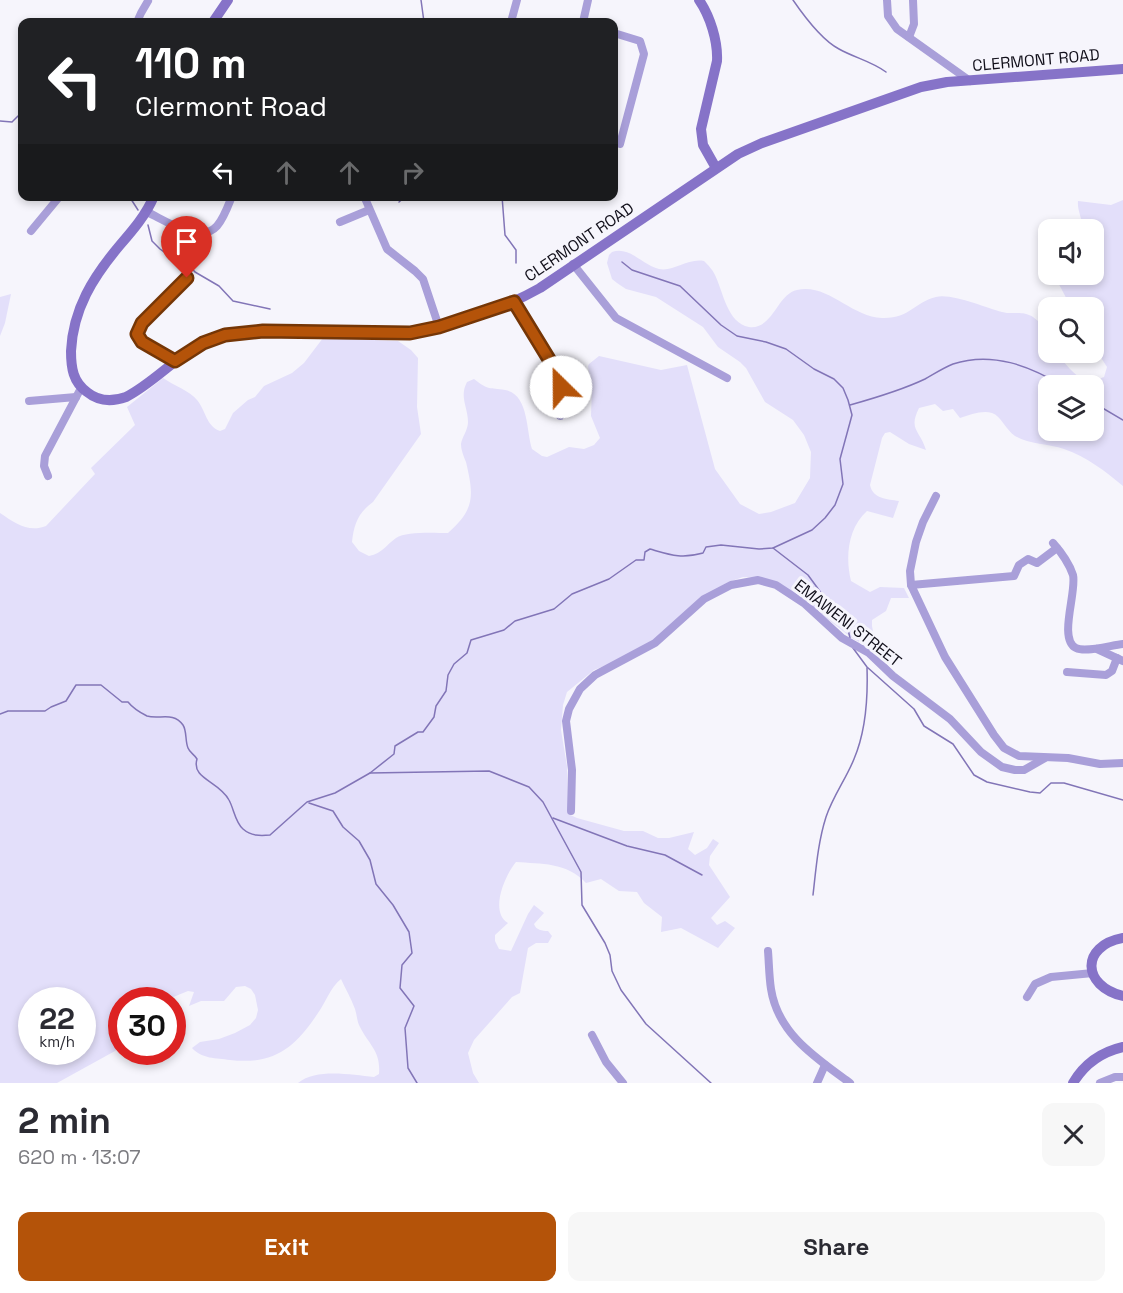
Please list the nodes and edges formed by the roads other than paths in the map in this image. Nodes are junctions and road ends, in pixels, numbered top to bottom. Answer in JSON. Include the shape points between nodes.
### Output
{"nodes":[{"id":1,"x":228,"y":0,"type":"edge"},
{"id":2,"x":517,"y":0,"type":"edge"},
{"id":3,"x":588,"y":0,"type":"edge"},
{"id":4,"x":699,"y":0,"type":"edge"},
{"id":5,"x":887,"y":0,"type":"edge"},
{"id":6,"x":913,"y":0,"type":"edge"},
{"id":7,"x":148,"y":1,"type":"edge"},
{"id":8,"x":139,"y":18,"type":"edge"},
{"id":9,"x":216,"y":18,"type":"edge"},
{"id":10,"x":512,"y":18,"type":"edge"},
{"id":11,"x":584,"y":18,"type":"edge"},
{"id":12,"x":618,"y":34,"type":"edge"},
{"id":13,"x":909,"y":37,"type":"junction"},
{"id":14,"x":1123,"y":69,"type":"edge"},
{"id":15,"x":970,"y":81,"type":"junction"},
{"id":16,"x":620,"y":144,"type":"dead end"},
{"id":17,"x":716,"y":168,"type":"junction"},
{"id":18,"x":56,"y":201,"type":"edge"},
{"id":19,"x":152,"y":201,"type":"edge"},
{"id":20,"x":230,"y":201,"type":"edge"},
{"id":21,"x":366,"y":201,"type":"edge"},
{"id":22,"x":369,"y":210,"type":"junction"},
{"id":23,"x":147,"y":212,"type":"junction"},
{"id":24,"x":340,"y":222,"type":"dead end"},
{"id":25,"x":32,"y":231,"type":"dead end"},
{"id":26,"x":573,"y":264,"type":"junction"},
{"id":27,"x":187,"y":278,"type":"dead end"},
{"id":28,"x":514,"y":302,"type":"junction"},
{"id":29,"x":439,"y":327,"type":"junction"},
{"id":30,"x":175,"y":361,"type":"junction"},
{"id":31,"x":727,"y":378,"type":"dead end"},
{"id":32,"x":79,"y":393,"type":"junction"},
{"id":33,"x":28,"y":401,"type":"dead end"},
{"id":34,"x":560,"y":416,"type":"dead end"},
{"id":35,"x":48,"y":476,"type":"dead end"},
{"id":36,"x":936,"y":496,"type":"dead end"},
{"id":37,"x":911,"y":585,"type":"junction"},
{"id":38,"x":1123,"y":644,"type":"edge"},
{"id":39,"x":1095,"y":648,"type":"junction"},
{"id":40,"x":1120,"y":659,"type":"edge"},
{"id":41,"x":1067,"y":672,"type":"dead end"},
{"id":42,"x":1046,"y":758,"type":"junction"},
{"id":43,"x":1123,"y":763,"type":"edge"},
{"id":44,"x":571,"y":811,"type":"dead end"},
{"id":45,"x":1123,"y":938,"type":"edge"},
{"id":46,"x":768,"y":951,"type":"dead end"},
{"id":47,"x":1093,"y":973,"type":"junction"},
{"id":48,"x":1123,"y":996,"type":"edge"},
{"id":49,"x":1027,"y":998,"type":"dead end"},
{"id":50,"x":592,"y":1035,"type":"dead end"},
{"id":51,"x":1123,"y":1047,"type":"edge"},
{"id":52,"x":825,"y":1065,"type":"junction"},
{"id":53,"x":1123,"y":1077,"type":"edge"},
{"id":54,"x":623,"y":1083,"type":"edge"},
{"id":55,"x":817,"y":1083,"type":"edge"},
{"id":56,"x":850,"y":1083,"type":"edge"},
{"id":57,"x":1073,"y":1083,"type":"edge"},
{"id":58,"x":1100,"y":1083,"type":"edge"}],
"edges":[{"from":1,"to":9,"type":"street"},
{"from":2,"to":10,"type":"street"},
{"from":3,"to":11,"type":"street"},
{"from":4,"to":17,"type":"street","via":[[718,52],[701,129],[703,146]]},
{"from":5,"to":13,"type":"street","via":[[888,16]]},
{"from":6,"to":13,"type":"street","via":[[914,20]]},
{"from":7,"to":8,"type":"street"},
{"from":12,"to":16,"type":"street","via":[[640,41],[644,54]]},
{"from":13,"to":15,"type":"street"},
{"from":14,"to":15,"type":"street","name":"CLERMONT ROAD"},
{"from":15,"to":17,"type":"street","name":"CLERMONT ROAD","via":[[933,84],[902,93],[762,143]]},
{"from":17,"to":26,"type":"street","name":"CLERMONT ROAD"},
{"from":18,"to":25,"type":"street"},
{"from":19,"to":23,"type":"street"},
{"from":20,"to":23,"type":"street","via":[[219,225],[203,234]]},
{"from":21,"to":22,"type":"street"},
{"from":22,"to":24,"type":"street"},
{"from":22,"to":29,"type":"street","via":[[387,249],[423,279]]},
{"from":23,"to":32,"type":"street","via":[[94,277],[77,313],[72,367]]},
{"from":26,"to":28,"type":"street","name":"CLERMONT ROAD"},
{"from":26,"to":31,"type":"street","via":[[616,318]]},
{"from":27,"to":30,"type":"street","via":[[142,323],[137,334],[142,342]]},
{"from":28,"to":29,"type":"street","name":"CLERMONT ROAD"},
{"from":28,"to":34,"type":"street","via":[[558,374]]},
{"from":29,"to":30,"type":"street","name":"CLERMONT ROAD","via":[[394,334],[233,334],[203,343]]},
{"from":30,"to":32,"type":"street","name":"CLERMONT ROAD","via":[[121,399]]},
{"from":32,"to":33,"type":"street"},
{"from":32,"to":35,"type":"street","via":[[45,456]]},
{"from":36,"to":37,"type":"street","via":[[916,542]]},
{"from":37,"to":39,"type":"street","via":[[1014,576],[1021,562],[1028,559],[1037,563],[1055,545],[1073,577],[1069,639],[1078,649]]},
{"from":37,"to":42,"type":"street","via":[[945,657],[994,735],[1019,756]]},
{"from":38,"to":39,"type":"street"},
{"from":39,"to":40,"type":"street"},
{"from":40,"to":41,"type":"street","via":[[1106,675]]},
{"from":42,"to":43,"type":"street"},
{"from":42,"to":44,"type":"street","name":"EMAWENI STREET","via":[[1024,770],[1002,767],[981,752],[950,719],[874,658],[846,641],[805,603],[769,582],[739,582],[704,599],[655,644],[595,675],[580,689],[566,721],[572,770]]},
{"from":45,"to":47,"type":"street","via":[[1105,943],[1098,950],[1092,961]]},
{"from":46,"to":52,"type":"street","via":[[771,989],[782,1019],[794,1039]]},
{"from":47,"to":48,"type":"street","via":[[1103,988]]},
{"from":47,"to":49,"type":"street","via":[[1051,977],[1035,984]]},
{"from":50,"to":54,"type":"street"},
{"from":51,"to":57,"type":"street","via":[[1091,1061]]},
{"from":52,"to":55,"type":"street"},
{"from":52,"to":56,"type":"street"},
{"from":53,"to":58,"type":"street"}]}
